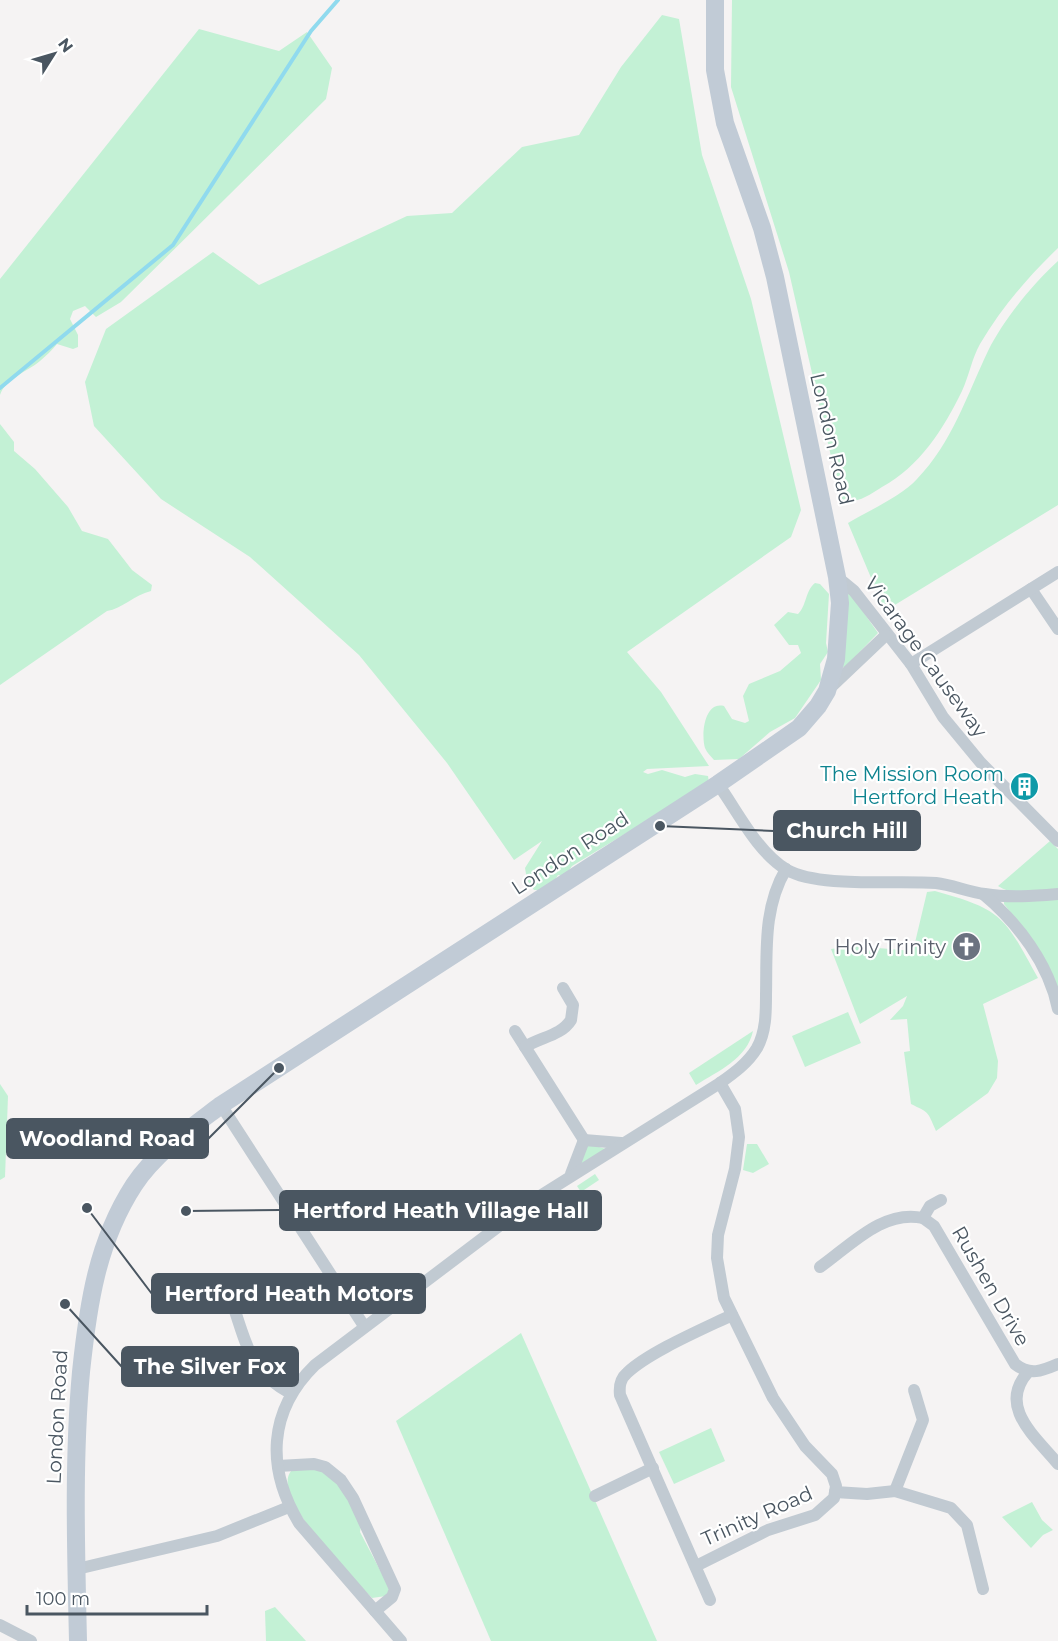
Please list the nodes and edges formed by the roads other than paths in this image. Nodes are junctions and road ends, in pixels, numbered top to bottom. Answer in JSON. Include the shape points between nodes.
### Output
{"nodes":[{"id":1,"x":715,"y":0,"type":"edge"},
{"id":2,"x":1058,"y":572,"type":"edge"},
{"id":3,"x":837,"y":577,"type":"junction"},
{"id":4,"x":1031,"y":589,"type":"junction"},
{"id":5,"x":1058,"y":629,"type":"edge"},
{"id":6,"x":886,"y":635,"type":"junction"},
{"id":7,"x":911,"y":664,"type":"junction"},
{"id":8,"x":827,"y":691,"type":"junction"},
{"id":9,"x":718,"y":784,"type":"junction"},
{"id":10,"x":1058,"y":841,"type":"edge"},
{"id":11,"x":786,"y":869,"type":"junction"},
{"id":12,"x":983,"y":894,"type":"junction"},
{"id":13,"x":1058,"y":894,"type":"edge"},
{"id":14,"x":563,"y":988,"type":"dead end"},
{"id":15,"x":1058,"y":1009,"type":"edge"},
{"id":16,"x":515,"y":1031,"type":"dead end"},
{"id":17,"x":525,"y":1047,"type":"junction"},
{"id":18,"x":720,"y":1083,"type":"junction"},
{"id":19,"x":221,"y":1105,"type":"junction"},
{"id":20,"x":584,"y":1140,"type":"junction"},
{"id":21,"x":621,"y":1143,"type":"junction"},
{"id":22,"x":571,"y":1174,"type":"junction"},
{"id":23,"x":940,"y":1200,"type":"dead end"},
{"id":24,"x":923,"y":1218,"type":"junction"},
{"id":25,"x":820,"y":1267,"type":"dead end"},
{"id":26,"x":235,"y":1311,"type":"dead end"},
{"id":27,"x":732,"y":1315,"type":"junction"},
{"id":28,"x":364,"y":1326,"type":"junction"},
{"id":29,"x":1058,"y":1364,"type":"edge"},
{"id":30,"x":1028,"y":1372,"type":"junction"},
{"id":31,"x":914,"y":1390,"type":"dead end"},
{"id":32,"x":290,"y":1393,"type":"junction"},
{"id":33,"x":1058,"y":1464,"type":"edge"},
{"id":34,"x":278,"y":1466,"type":"junction"},
{"id":35,"x":653,"y":1468,"type":"junction"},
{"id":36,"x":895,"y":1491,"type":"junction"},
{"id":37,"x":835,"y":1492,"type":"junction"},
{"id":38,"x":595,"y":1496,"type":"dead end"},
{"id":39,"x":289,"y":1507,"type":"junction"},
{"id":40,"x":696,"y":1566,"type":"junction"},
{"id":41,"x":77,"y":1569,"type":"junction"},
{"id":42,"x":983,"y":1589,"type":"dead end"},
{"id":43,"x":710,"y":1600,"type":"dead end"},
{"id":44,"x":375,"y":1611,"type":"junction"},
{"id":45,"x":0,"y":1625,"type":"edge"},
{"id":46,"x":31,"y":1641,"type":"edge"},
{"id":47,"x":78,"y":1641,"type":"edge"},
{"id":48,"x":401,"y":1641,"type":"edge"}],
"edges":[{"from":1,"to":3,"type":"main road","name":"London Road","via":[[715,70],[725,123],[762,228]]},
{"from":2,"to":4,"type":"street"},
{"from":3,"to":6,"type":"street","name":"Vicarage Causeway","via":[[854,591]]},
{"from":3,"to":8,"type":"main road","name":"London Road","via":[[839,630]]},
{"from":4,"to":5,"type":"street"},
{"from":4,"to":7,"type":"street"},
{"from":6,"to":7,"type":"street","name":"Vicarage Causeway"},
{"from":6,"to":8,"type":"street"},
{"from":7,"to":10,"type":"street","name":"Vicarage Causeway","via":[[943,717],[965,744]]},
{"from":8,"to":9,"type":"main road","name":"London Road","via":[[799,728]]},
{"from":9,"to":11,"type":"street","via":[[764,849]]},
{"from":9,"to":19,"type":"main road","name":"London Road"},
{"from":11,"to":12,"type":"street","via":[[823,879],[939,884]]},
{"from":11,"to":18,"type":"street","via":[[769,911],[766,1019],[760,1041],[747,1062]]},
{"from":12,"to":13,"type":"street"},
{"from":12,"to":15,"type":"street","via":[[1008,916],[1028,943],[1055,993]]},
{"from":14,"to":17,"type":"street","via":[[573,1005],[572,1020],[560,1031]]},
{"from":16,"to":17,"type":"street"},
{"from":17,"to":20,"type":"street"},
{"from":18,"to":21,"type":"street"},
{"from":18,"to":27,"type":"street","name":"Trinity Road","via":[[735,1108],[739,1137],[718,1235],[720,1282]]},
{"from":19,"to":28,"type":"street"},
{"from":19,"to":41,"type":"main road","name":"London Road","via":[[156,1159],[136,1183],[116,1216],[94,1275],[76,1442]]},
{"from":20,"to":21,"type":"street"},
{"from":20,"to":22,"type":"street"},
{"from":21,"to":22,"type":"street"},
{"from":22,"to":28,"type":"street"},
{"from":23,"to":24,"type":"street","name":"Rushen Drive","via":[[930,1206]]},
{"from":24,"to":25,"type":"street","name":"Rushen Drive","via":[[891,1218]]},
{"from":24,"to":30,"type":"street","name":"Rushen Drive","via":[[934,1226],[1012,1361]]},
{"from":26,"to":32,"type":"street","via":[[253,1362],[269,1380]]},
{"from":27,"to":35,"type":"street","name":"Trinity Road","via":[[664,1350],[622,1379],[620,1395]]},
{"from":27,"to":37,"type":"street","name":"Trinity Road","via":[[785,1417],[805,1446],[832,1474]]},
{"from":28,"to":32,"type":"street","via":[[315,1365]]},
{"from":29,"to":30,"type":"street","name":"Rushen Drive"},
{"from":30,"to":33,"type":"street","name":"Rushen Drive","via":[[1017,1387],[1016,1406],[1025,1425]]},
{"from":31,"to":36,"type":"street","via":[[922,1420]]},
{"from":32,"to":34,"type":"street","via":[[277,1430]]},
{"from":34,"to":39,"type":"street"},
{"from":34,"to":44,"type":"street","via":[[314,1464],[334,1473],[348,1488],[394,1589],[392,1597]]},
{"from":35,"to":38,"type":"street"},
{"from":35,"to":40,"type":"street","name":"Trinity Road"},
{"from":36,"to":37,"type":"street"},
{"from":36,"to":42,"type":"street","via":[[940,1503],[959,1513],[970,1533]]},
{"from":37,"to":40,"type":"street","name":"Trinity Road","via":[[829,1504],[815,1515],[768,1530]]},
{"from":39,"to":41,"type":"street","via":[[217,1536]]},
{"from":39,"to":44,"type":"street"},
{"from":40,"to":43,"type":"street","name":"Trinity Road"},
{"from":41,"to":47,"type":"main road","name":"London Road"},
{"from":44,"to":48,"type":"street"},
{"from":45,"to":46,"type":"street"}]}
